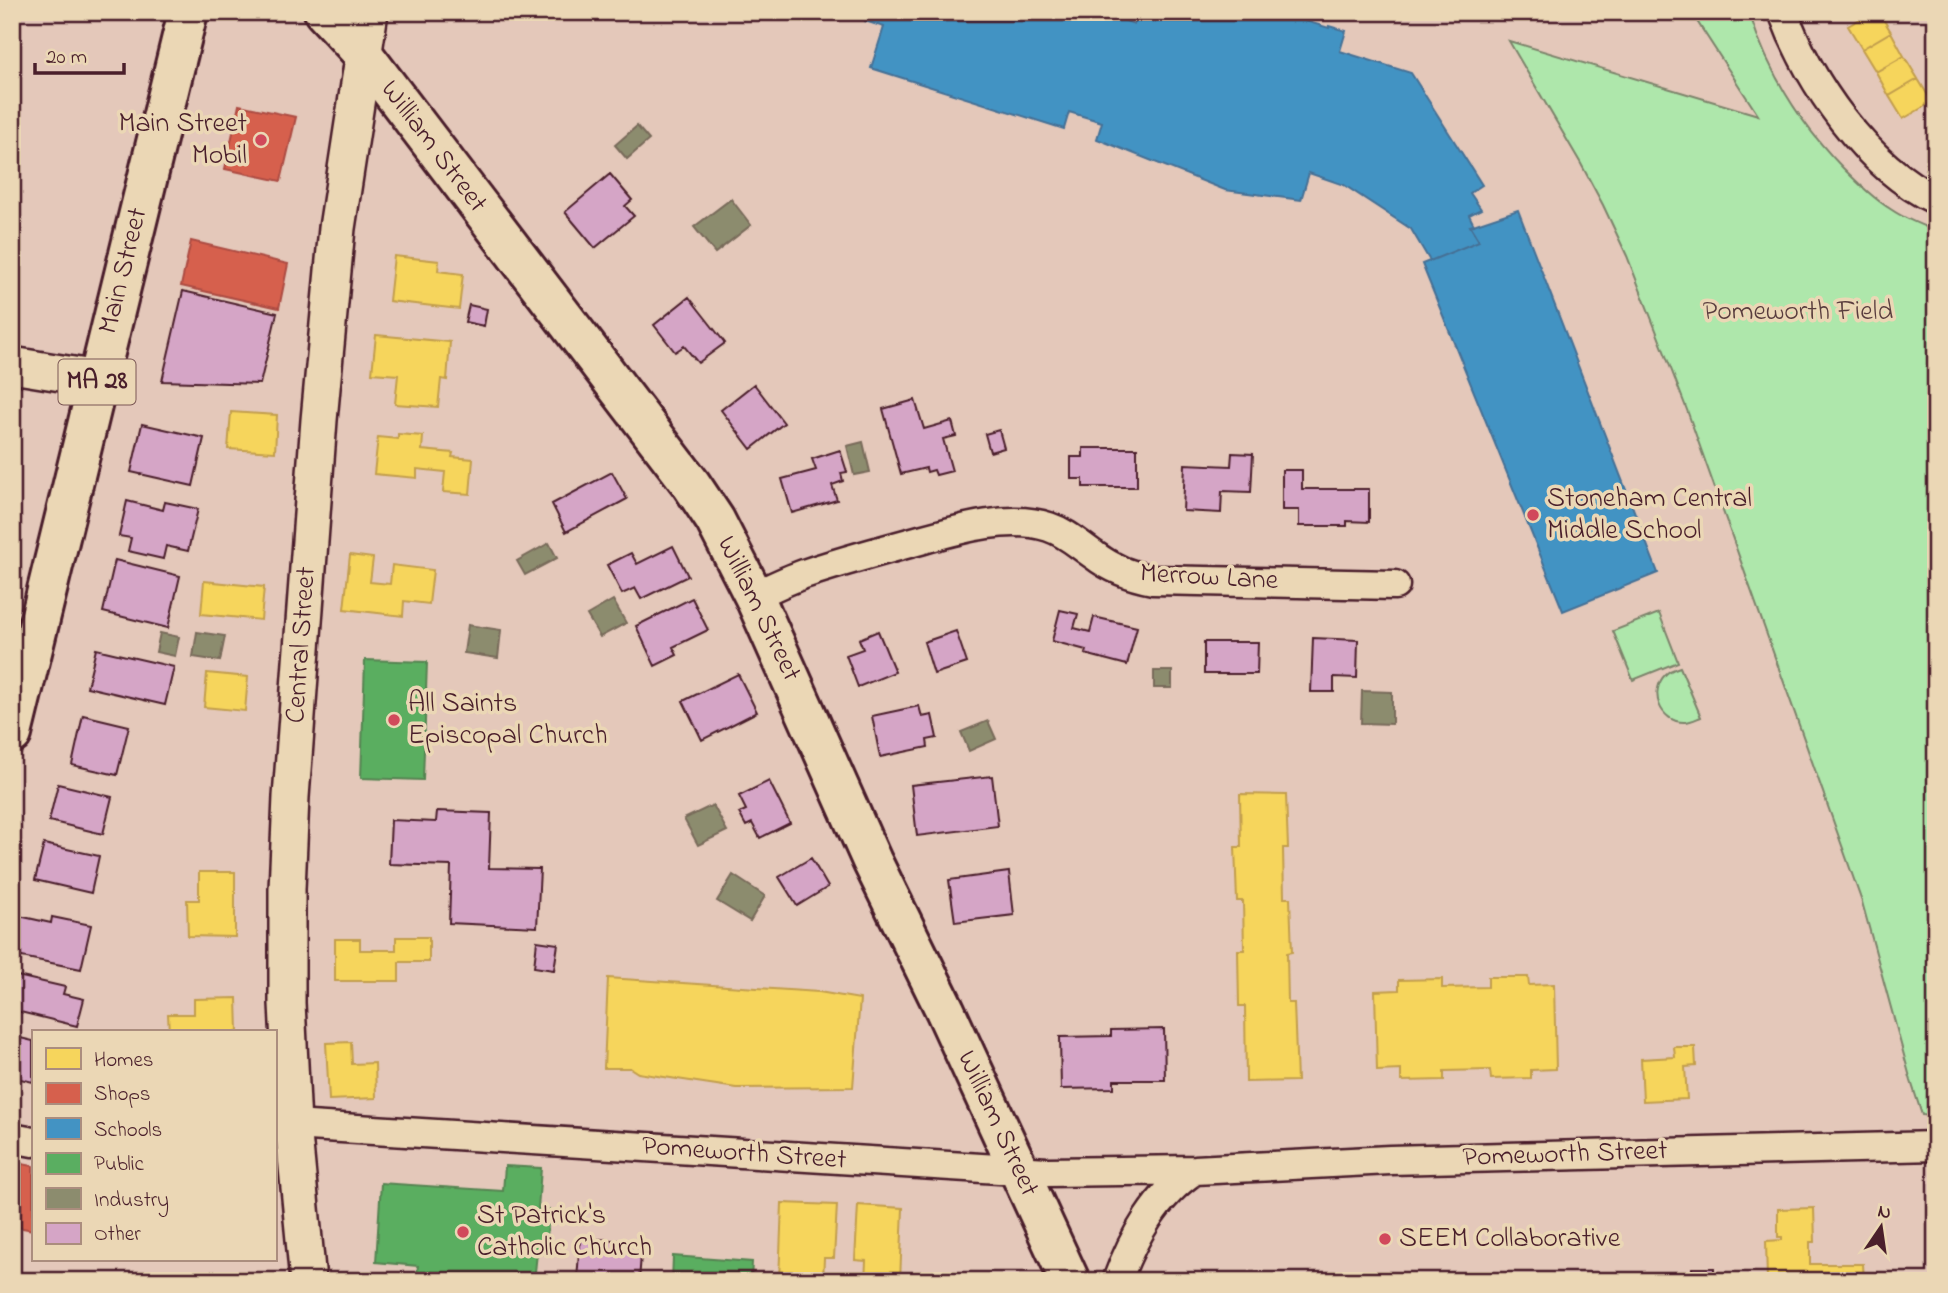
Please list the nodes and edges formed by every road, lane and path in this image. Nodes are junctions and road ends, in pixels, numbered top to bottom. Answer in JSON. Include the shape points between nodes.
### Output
{"nodes":[{"id":1,"x":370,"y":12,"type":"edge"},
{"id":2,"x":1783,"y":12,"type":"edge"},
{"id":3,"x":324,"y":15,"type":"edge"},
{"id":4,"x":191,"y":18,"type":"edge"},
{"id":5,"x":363,"y":54,"type":"junction"},
{"id":6,"x":1936,"y":200,"type":"edge"},
{"id":7,"x":12,"y":365,"type":"edge"},
{"id":8,"x":98,"y":379,"type":"junction"},
{"id":9,"x":1395,"y":585,"type":"dead end"},
{"id":10,"x":754,"y":596,"type":"junction"},
{"id":11,"x":12,"y":734,"type":"edge"},
{"id":12,"x":293,"y":1125,"type":"junction"},
{"id":13,"x":12,"y":1138,"type":"edge"},
{"id":14,"x":32,"y":1142,"type":"edge"},
{"id":15,"x":1936,"y":1146,"type":"edge"},
{"id":16,"x":1195,"y":1170,"type":"junction"},
{"id":17,"x":1019,"y":1171,"type":"junction"},
{"id":18,"x":286,"y":1180,"type":"edge"},
{"id":19,"x":308,"y":1281,"type":"edge"},
{"id":20,"x":1070,"y":1281,"type":"edge"},
{"id":21,"x":1117,"y":1281,"type":"edge"}],
"edges":[{"from":1,"to":5,"type":"street","name":"Central Street"},
{"from":2,"to":6,"type":"street","via":[[1808,69],[1860,140],[1890,169]]},
{"from":3,"to":5,"type":"main road","name":"William Street"},
{"from":4,"to":8,"type":"main road","name":"Main Street","number":"MA 28"},
{"from":5,"to":10,"type":"main road","name":"William Street","via":[[691,484]]},
{"from":5,"to":12,"type":"street","name":"Central Street","via":[[335,241],[294,747],[286,947]]},
{"from":7,"to":8,"type":"street"},
{"from":8,"to":11,"type":"main road","name":"Main Street","number":"MA 28"},
{"from":9,"to":10,"type":"street","name":"Merrow Lane","via":[[1153,580],[1119,570],[1058,530],[1017,522],[947,533],[863,556],[801,575]]},
{"from":10,"to":17,"type":"main road","name":"William Street","via":[[872,861]]},
{"from":12,"to":17,"type":"street","name":"Pomeworth Street"},
{"from":12,"to":18,"type":"street","name":"Central Street"},
{"from":13,"to":14,"type":"street"},
{"from":15,"to":16,"type":"street","name":"Pomeworth Street","via":[[1390,1160]]},
{"from":16,"to":17,"type":"street","name":"Pomeworth Street"},
{"from":16,"to":21,"type":"street","via":[[1180,1179],[1158,1205],[1131,1247]]},
{"from":17,"to":20,"type":"main road","name":"William Street"},
{"from":18,"to":19,"type":"street","name":"Central Street"}]}
